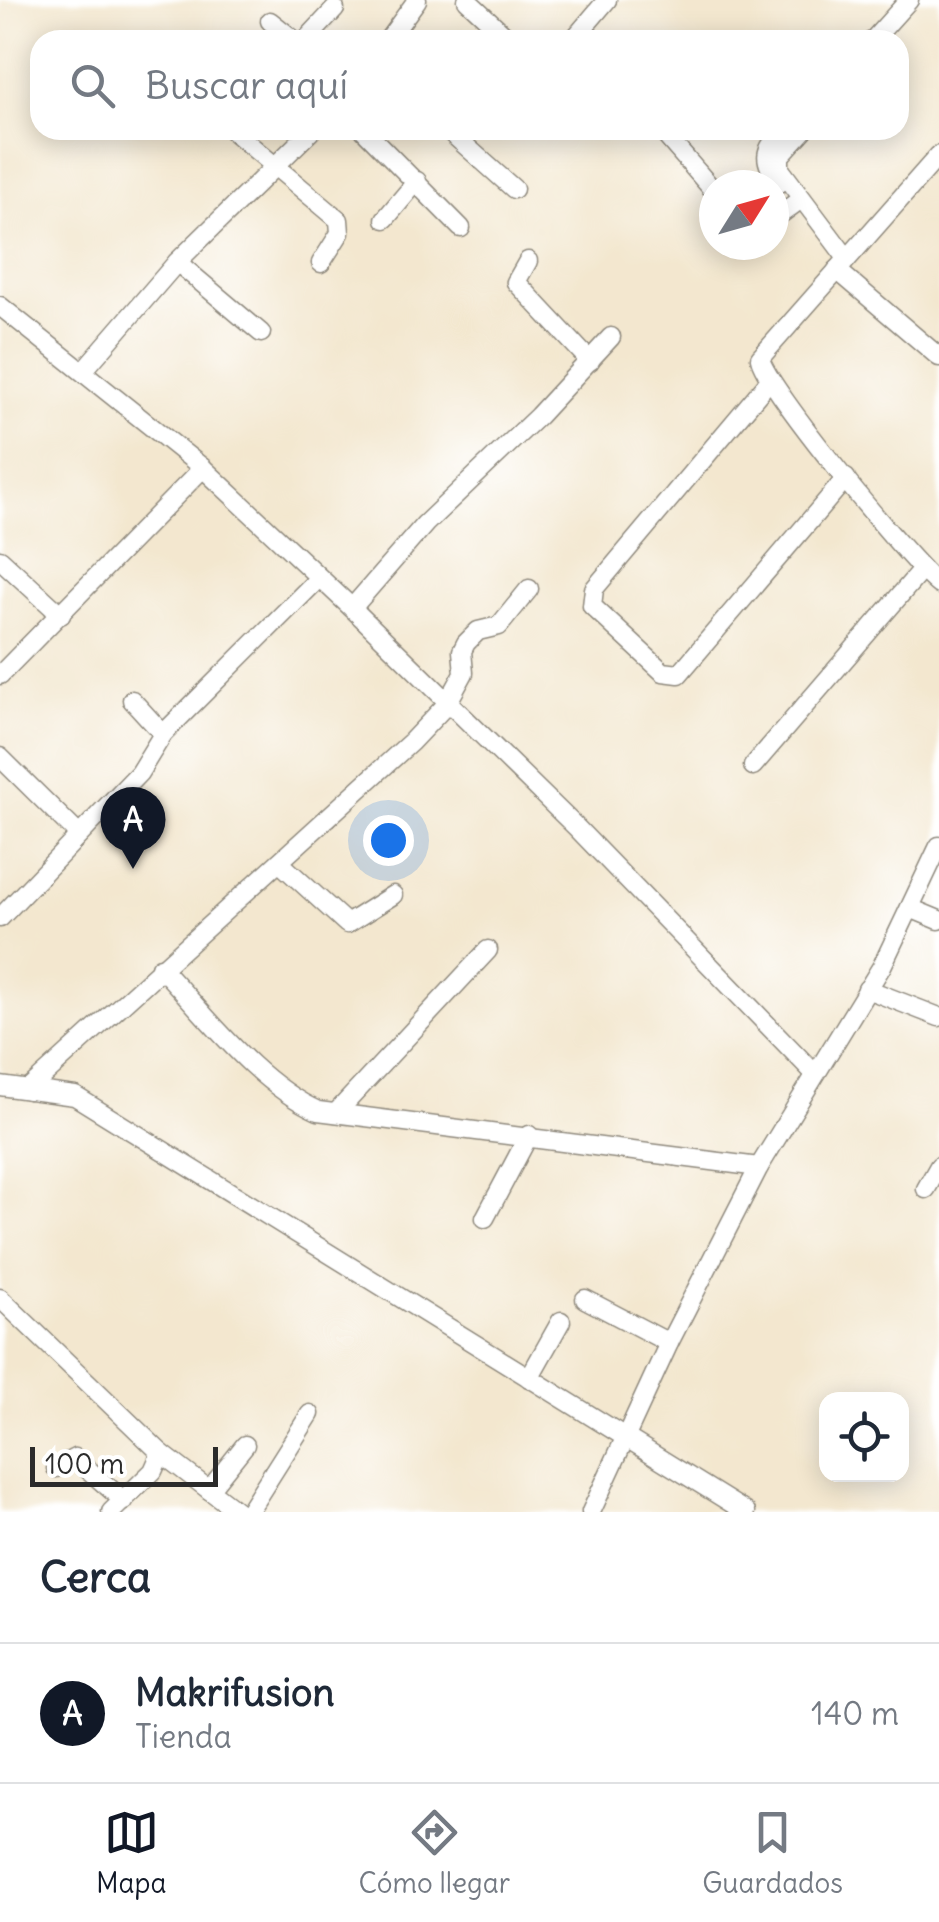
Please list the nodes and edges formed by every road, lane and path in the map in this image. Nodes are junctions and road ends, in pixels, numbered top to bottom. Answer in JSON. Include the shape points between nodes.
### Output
{"nodes":[{"id":1,"x":417,"y":0,"type":"edge"},
{"id":2,"x":466,"y":0,"type":"edge"},
{"id":3,"x":607,"y":0,"type":"edge"},
{"id":4,"x":909,"y":0,"type":"edge"},
{"id":5,"x":335,"y":9,"type":"dead end"},
{"id":6,"x":270,"y":21,"type":"dead end"},
{"id":7,"x":281,"y":30,"type":"edge"},
{"id":8,"x":315,"y":30,"type":"edge"},
{"id":9,"x":395,"y":30,"type":"edge"},
{"id":10,"x":499,"y":30,"type":"edge"},
{"id":11,"x":582,"y":30,"type":"edge"},
{"id":12,"x":882,"y":30,"type":"edge"},
{"id":13,"x":245,"y":140,"type":"edge"},
{"id":14,"x":303,"y":140,"type":"edge"},
{"id":15,"x":374,"y":140,"type":"edge"},
{"id":16,"x":459,"y":140,"type":"edge"},
{"id":17,"x":670,"y":140,"type":"edge"},
{"id":18,"x":775,"y":140,"type":"edge"},
{"id":19,"x":795,"y":140,"type":"edge"},
{"id":20,"x":939,"y":155,"type":"edge"},
{"id":21,"x":278,"y":166,"type":"junction"},
{"id":22,"x":699,"y":174,"type":"edge"},
{"id":23,"x":417,"y":181,"type":"junction"},
{"id":24,"x":514,"y":189,"type":"dead end"},
{"id":25,"x":797,"y":201,"type":"junction"},
{"id":26,"x":789,"y":207,"type":"edge"},
{"id":27,"x":385,"y":219,"type":"dead end"},
{"id":28,"x":461,"y":228,"type":"dead end"},
{"id":29,"x":528,"y":261,"type":"dead end"},
{"id":30,"x":177,"y":262,"type":"junction"},
{"id":31,"x":320,"y":262,"type":"dead end"},
{"id":32,"x":842,"y":263,"type":"junction"},
{"id":33,"x":0,"y":306,"type":"edge"},
{"id":34,"x":261,"y":334,"type":"dead end"},
{"id":35,"x":611,"y":337,"type":"dead end"},
{"id":36,"x":939,"y":357,"type":"edge"},
{"id":37,"x":590,"y":361,"type":"junction"},
{"id":38,"x":82,"y":371,"type":"junction"},
{"id":39,"x":770,"y":381,"type":"junction"},
{"id":40,"x":204,"y":468,"type":"junction"},
{"id":41,"x":846,"y":478,"type":"junction"},
{"id":42,"x":0,"y":559,"type":"edge"},
{"id":43,"x":920,"y":572,"type":"junction"},
{"id":44,"x":319,"y":578,"type":"junction"},
{"id":45,"x":939,"y":585,"type":"edge"},
{"id":46,"x":528,"y":588,"type":"dead end"},
{"id":47,"x":352,"y":608,"type":"junction"},
{"id":48,"x":61,"y":615,"type":"junction"},
{"id":49,"x":0,"y":675,"type":"edge"},
{"id":50,"x":132,"y":700,"type":"dead end"},
{"id":51,"x":447,"y":704,"type":"junction"},
{"id":52,"x":163,"y":734,"type":"junction"},
{"id":53,"x":0,"y":758,"type":"edge"},
{"id":54,"x":753,"y":766,"type":"dead end"},
{"id":55,"x":79,"y":834,"type":"junction"},
{"id":56,"x":939,"y":846,"type":"edge"},
{"id":57,"x":280,"y":862,"type":"junction"},
{"id":58,"x":393,"y":895,"type":"dead end"},
{"id":59,"x":4,"y":906,"type":"edge"},
{"id":60,"x":910,"y":908,"type":"junction"},
{"id":61,"x":939,"y":920,"type":"edge"},
{"id":62,"x":488,"y":950,"type":"dead end"},
{"id":63,"x":160,"y":968,"type":"junction"},
{"id":64,"x":867,"y":989,"type":"junction"},
{"id":65,"x":939,"y":1017,"type":"edge"},
{"id":66,"x":815,"y":1074,"type":"junction"},
{"id":67,"x":0,"y":1086,"type":"edge"},
{"id":68,"x":28,"y":1090,"type":"junction"},
{"id":69,"x":336,"y":1113,"type":"junction"},
{"id":70,"x":528,"y":1135,"type":"junction"},
{"id":71,"x":939,"y":1166,"type":"edge"},
{"id":72,"x":759,"y":1167,"type":"junction"},
{"id":73,"x":926,"y":1188,"type":"dead end"},
{"id":74,"x":485,"y":1218,"type":"dead end"},
{"id":75,"x":0,"y":1298,"type":"edge"},
{"id":76,"x":585,"y":1299,"type":"dead end"},
{"id":77,"x":561,"y":1321,"type":"dead end"},
{"id":78,"x":669,"y":1343,"type":"junction"},
{"id":79,"x":528,"y":1378,"type":"junction"},
{"id":80,"x":310,"y":1414,"type":"dead end"},
{"id":81,"x":624,"y":1438,"type":"junction"},
{"id":82,"x":245,"y":1445,"type":"dead end"},
{"id":83,"x":161,"y":1454,"type":"junction"},
{"id":84,"x":56,"y":1468,"type":"dead end"},
{"id":85,"x":208,"y":1490,"type":"junction"},
{"id":86,"x":118,"y":1506,"type":"edge"},
{"id":87,"x":238,"y":1512,"type":"edge"},
{"id":88,"x":248,"y":1512,"type":"edge"},
{"id":89,"x":591,"y":1512,"type":"edge"},
{"id":90,"x":746,"y":1512,"type":"edge"}],
"edges":[{"from":1,"to":9,"type":"street"},
{"from":2,"to":10,"type":"street"},
{"from":3,"to":11,"type":"street"},
{"from":4,"to":12,"type":"street"},
{"from":5,"to":8,"type":"street"},
{"from":6,"to":7,"type":"street"},
{"from":13,"to":21,"type":"street"},
{"from":14,"to":21,"type":"street"},
{"from":15,"to":23,"type":"street"},
{"from":16,"to":24,"type":"street"},
{"from":17,"to":22,"type":"street"},
{"from":18,"to":25,"type":"street","via":[[764,160]]},
{"from":19,"to":25,"type":"street","via":[[779,163]]},
{"from":20,"to":32,"type":"street"},
{"from":21,"to":30,"type":"street"},
{"from":21,"to":31,"type":"street","via":[[339,220],[340,232]]},
{"from":23,"to":27,"type":"street"},
{"from":23,"to":28,"type":"street"},
{"from":25,"to":26,"type":"street"},
{"from":25,"to":32,"type":"street"},
{"from":29,"to":37,"type":"street","via":[[516,282]]},
{"from":30,"to":34,"type":"street"},
{"from":30,"to":38,"type":"street"},
{"from":32,"to":36,"type":"street"},
{"from":32,"to":39,"type":"street","via":[[761,356]]},
{"from":33,"to":38,"type":"street"},
{"from":35,"to":37,"type":"street"},
{"from":37,"to":47,"type":"street","via":[[425,524]]},
{"from":38,"to":40,"type":"street"},
{"from":39,"to":41,"type":"street"},
{"from":39,"to":41,"type":"street","via":[[594,589],[592,606],[663,672],[679,674]]},
{"from":40,"to":44,"type":"street"},
{"from":40,"to":48,"type":"street"},
{"from":41,"to":43,"type":"street"},
{"from":42,"to":48,"type":"street"},
{"from":43,"to":45,"type":"street"},
{"from":43,"to":54,"type":"street"},
{"from":44,"to":47,"type":"street"},
{"from":44,"to":52,"type":"street"},
{"from":46,"to":51,"type":"street","via":[[499,626],[466,642],[464,674]]},
{"from":47,"to":51,"type":"street"},
{"from":48,"to":49,"type":"street"},
{"from":50,"to":52,"type":"street"},
{"from":51,"to":57,"type":"street"},
{"from":51,"to":66,"type":"street"},
{"from":52,"to":55,"type":"street","via":[[139,773]]},
{"from":53,"to":55,"type":"street"},
{"from":55,"to":59,"type":"street"},
{"from":56,"to":60,"type":"street"},
{"from":57,"to":58,"type":"street","via":[[347,924]]},
{"from":57,"to":63,"type":"street"},
{"from":60,"to":61,"type":"street"},
{"from":60,"to":64,"type":"street"},
{"from":62,"to":69,"type":"street"},
{"from":63,"to":68,"type":"street"},
{"from":63,"to":69,"type":"street","via":[[294,1100]]},
{"from":64,"to":65,"type":"street"},
{"from":64,"to":66,"type":"street"},
{"from":66,"to":72,"type":"street"},
{"from":67,"to":68,"type":"street"},
{"from":68,"to":79,"type":"street","via":[[76,1096]]},
{"from":69,"to":70,"type":"street"},
{"from":70,"to":72,"type":"street"},
{"from":70,"to":74,"type":"street"},
{"from":71,"to":73,"type":"street"},
{"from":72,"to":78,"type":"street"},
{"from":75,"to":83,"type":"street"},
{"from":76,"to":78,"type":"street"},
{"from":77,"to":79,"type":"street"},
{"from":78,"to":81,"type":"street"},
{"from":79,"to":81,"type":"street"},
{"from":80,"to":88,"type":"street"},
{"from":81,"to":89,"type":"street"},
{"from":81,"to":90,"type":"street"},
{"from":82,"to":85,"type":"street"},
{"from":83,"to":85,"type":"street"},
{"from":83,"to":86,"type":"street","via":[[154,1471]]},
{"from":84,"to":86,"type":"street","via":[[75,1458]]},
{"from":85,"to":87,"type":"street"}]}
